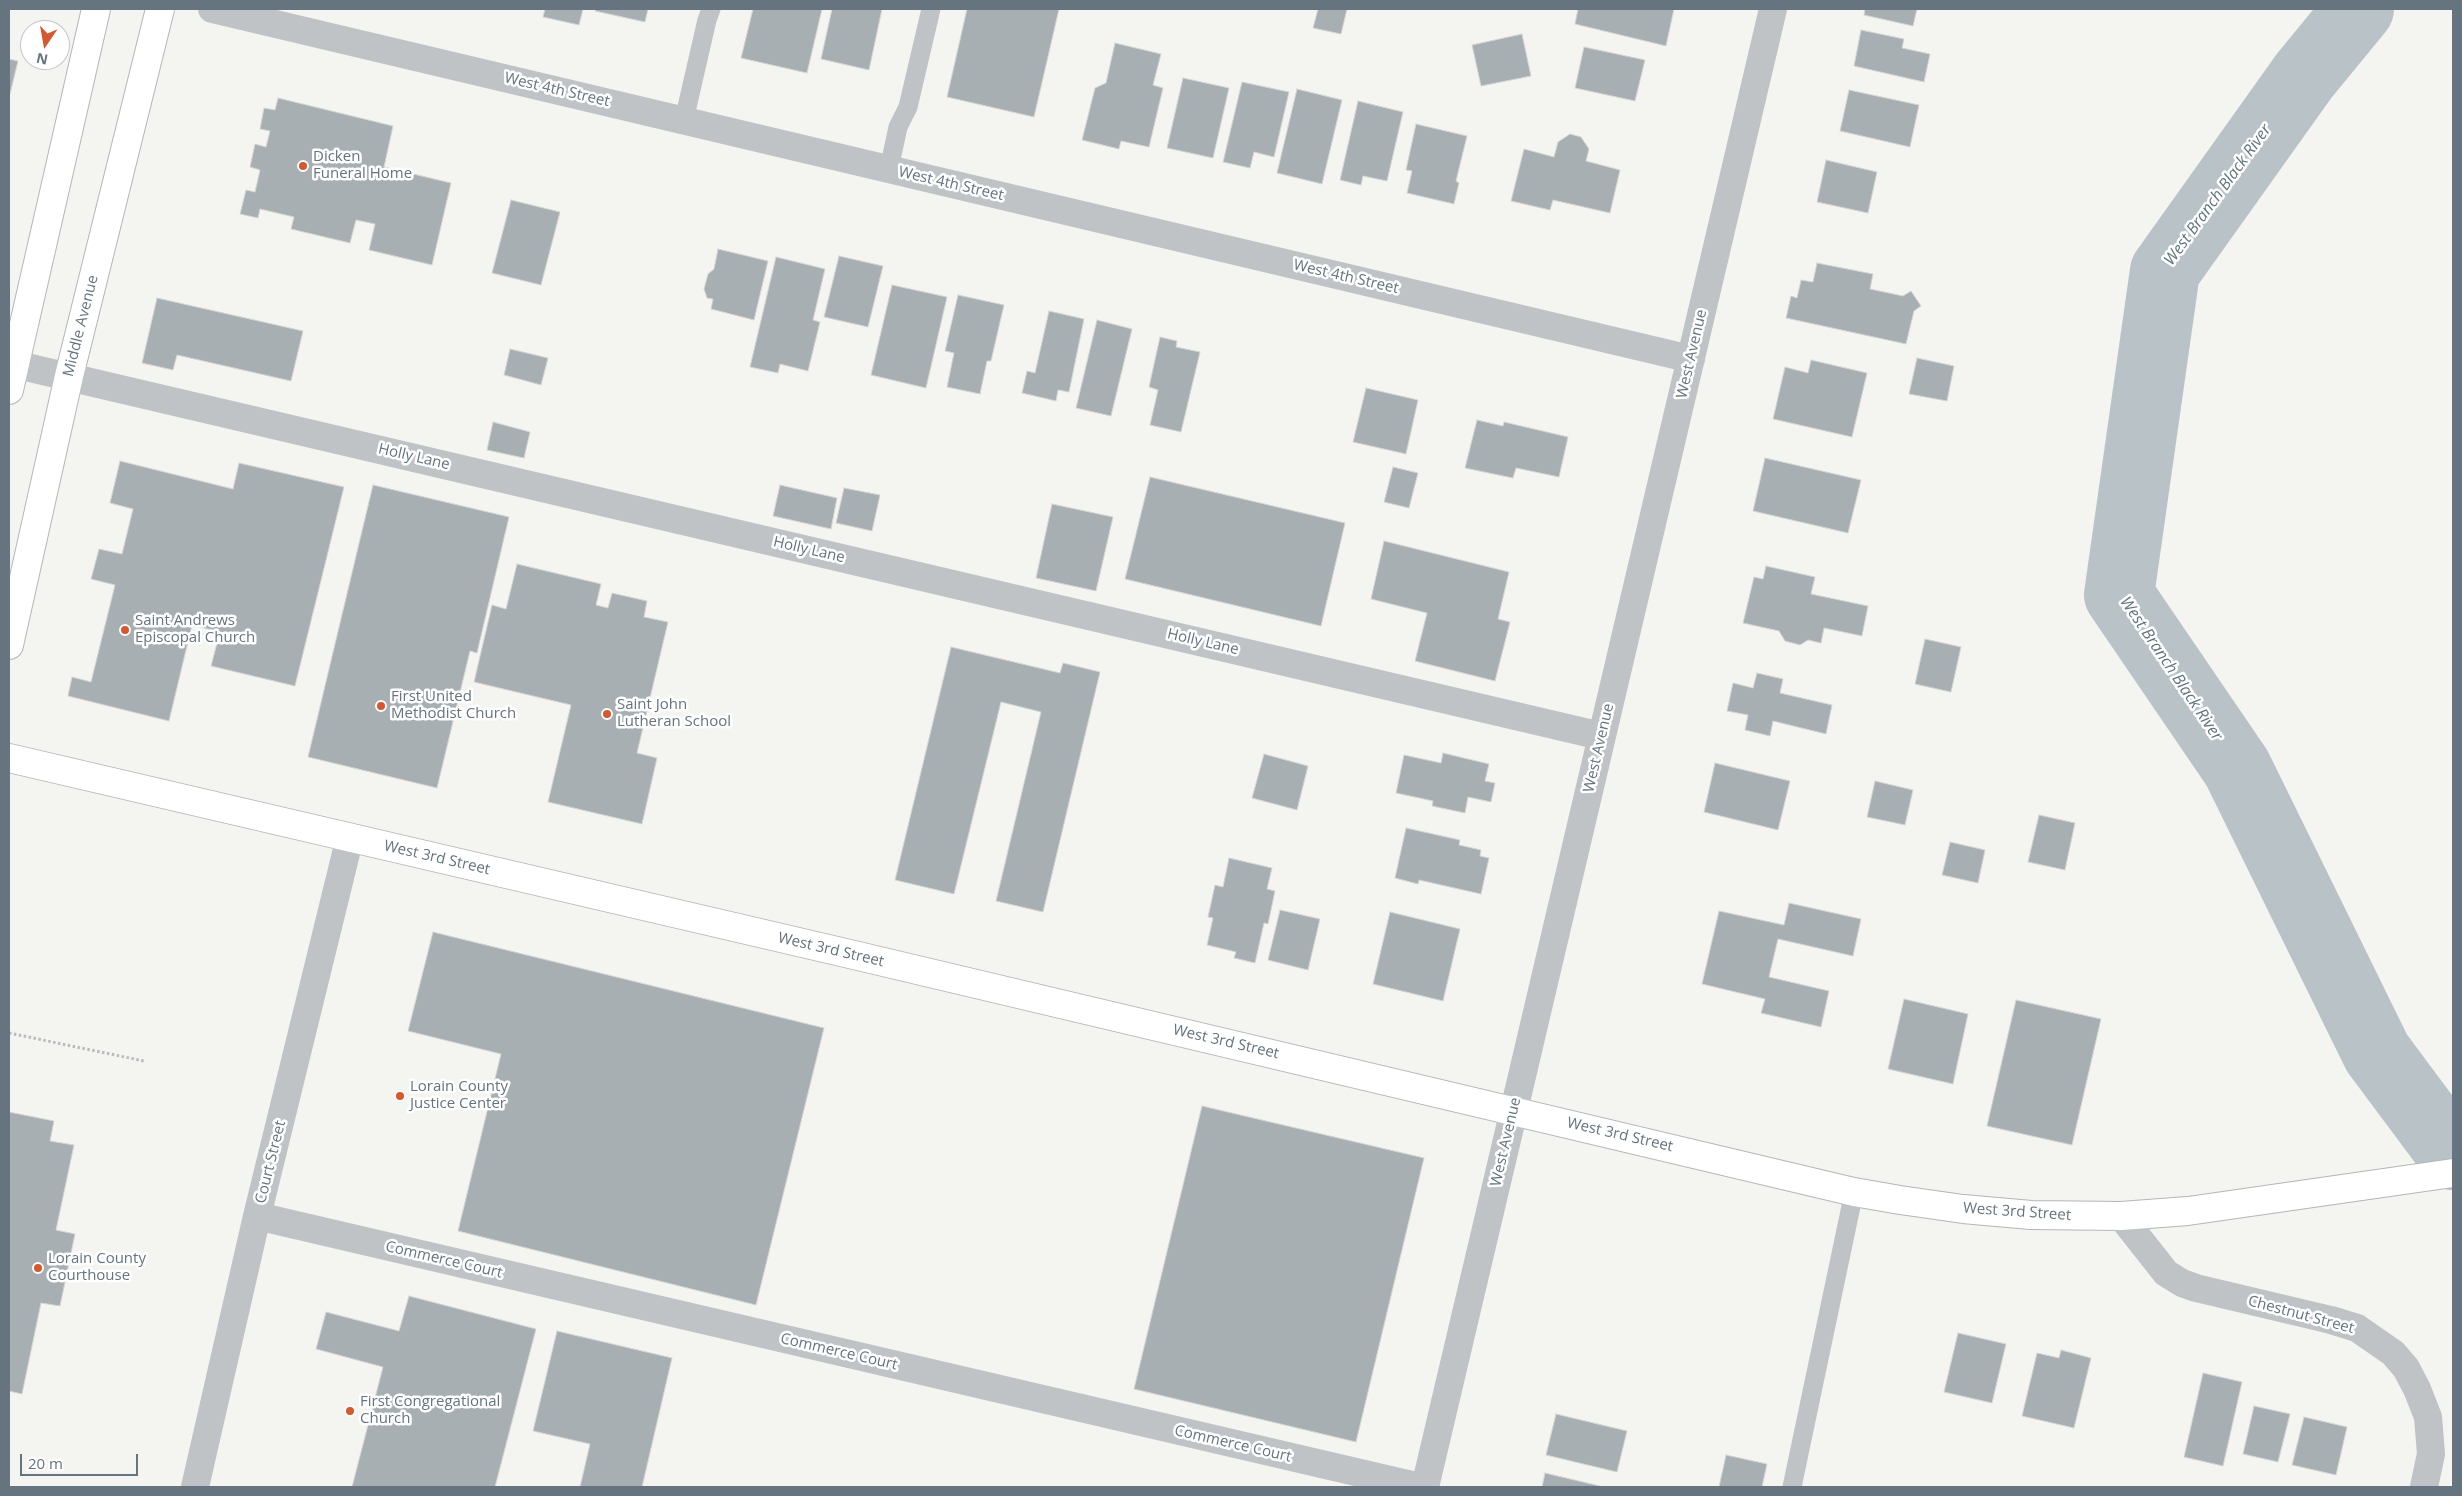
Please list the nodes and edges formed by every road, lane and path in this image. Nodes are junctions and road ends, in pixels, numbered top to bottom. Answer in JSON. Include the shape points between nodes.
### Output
{"nodes":[{"id":1,"x":96,"y":9,"type":"edge"},
{"id":2,"x":160,"y":9,"type":"edge"},
{"id":3,"x":212,"y":9,"type":"edge"},
{"id":4,"x":711,"y":9,"type":"edge"},
{"id":5,"x":931,"y":9,"type":"edge"},
{"id":6,"x":1773,"y":9,"type":"edge"},
{"id":7,"x":684,"y":120,"type":"junction"},
{"id":8,"x":889,"y":169,"type":"junction"},
{"id":9,"x":1691,"y":358,"type":"junction"},
{"id":10,"x":11,"y":372,"type":"edge"},
{"id":11,"x":69,"y":376,"type":"junction"},
{"id":12,"x":9,"y":645,"type":"edge"},
{"id":13,"x":1602,"y":736,"type":"junction"},
{"id":14,"x":9,"y":758,"type":"edge"},
{"id":15,"x":350,"y":837,"type":"junction"},
{"id":16,"x":9,"y":1033,"type":"edge"},
{"id":17,"x":144,"y":1061,"type":"dead end"},
{"id":18,"x":1514,"y":1110,"type":"junction"},
{"id":19,"x":2453,"y":1173,"type":"edge"},
{"id":20,"x":1854,"y":1192,"type":"junction"},
{"id":21,"x":257,"y":1216,"type":"junction"},
{"id":22,"x":2121,"y":1216,"type":"junction"},
{"id":23,"x":195,"y":1487,"type":"edge"},
{"id":24,"x":1420,"y":1487,"type":"edge"},
{"id":25,"x":1425,"y":1487,"type":"edge"},
{"id":26,"x":1792,"y":1487,"type":"edge"},
{"id":27,"x":2424,"y":1487,"type":"edge"}],
"edges":[{"from":1,"to":10,"type":"main road"},
{"from":2,"to":11,"type":"main road","name":"Middle Avenue"},
{"from":3,"to":7,"type":"street","name":"West 4th Street"},
{"from":4,"to":7,"type":"lane"},
{"from":5,"to":8,"type":"lane","via":[[908,107],[898,127]]},
{"from":6,"to":9,"type":"street","name":"West Avenue"},
{"from":7,"to":8,"type":"street","name":"West 4th Street"},
{"from":8,"to":9,"type":"street","name":"West 4th Street"},
{"from":9,"to":13,"type":"street","name":"West Avenue"},
{"from":10,"to":11,"type":"street","name":"Holly Lane"},
{"from":11,"to":12,"type":"main road","name":"Middle Avenue"},
{"from":11,"to":13,"type":"street","name":"Holly Lane"},
{"from":13,"to":18,"type":"street","name":"West Avenue"},
{"from":14,"to":15,"type":"main road","name":"West 3rd Street"},
{"from":15,"to":18,"type":"main road","name":"West 3rd Street"},
{"from":15,"to":21,"type":"street","name":"Court Street"},
{"from":16,"to":17,"type":"path"},
{"from":18,"to":20,"type":"main road","name":"West 3rd Street"},
{"from":18,"to":25,"type":"street","name":"West Avenue"},
{"from":19,"to":22,"type":"main road","name":"West 3rd Street","via":[[2285,1199]]},
{"from":20,"to":22,"type":"main road","name":"West 3rd Street","via":[[1963,1209],[2057,1216]]},
{"from":20,"to":26,"type":"lane"},
{"from":21,"to":23,"type":"street","name":"Court Street"},
{"from":21,"to":24,"type":"street","name":"Commerce Court"},
{"from":22,"to":27,"type":"street","name":"Chestnut Street","via":[[2166,1273],[2182,1283],[2357,1328],[2393,1354],[2410,1375],[2428,1416],[2431,1454]]}]}
